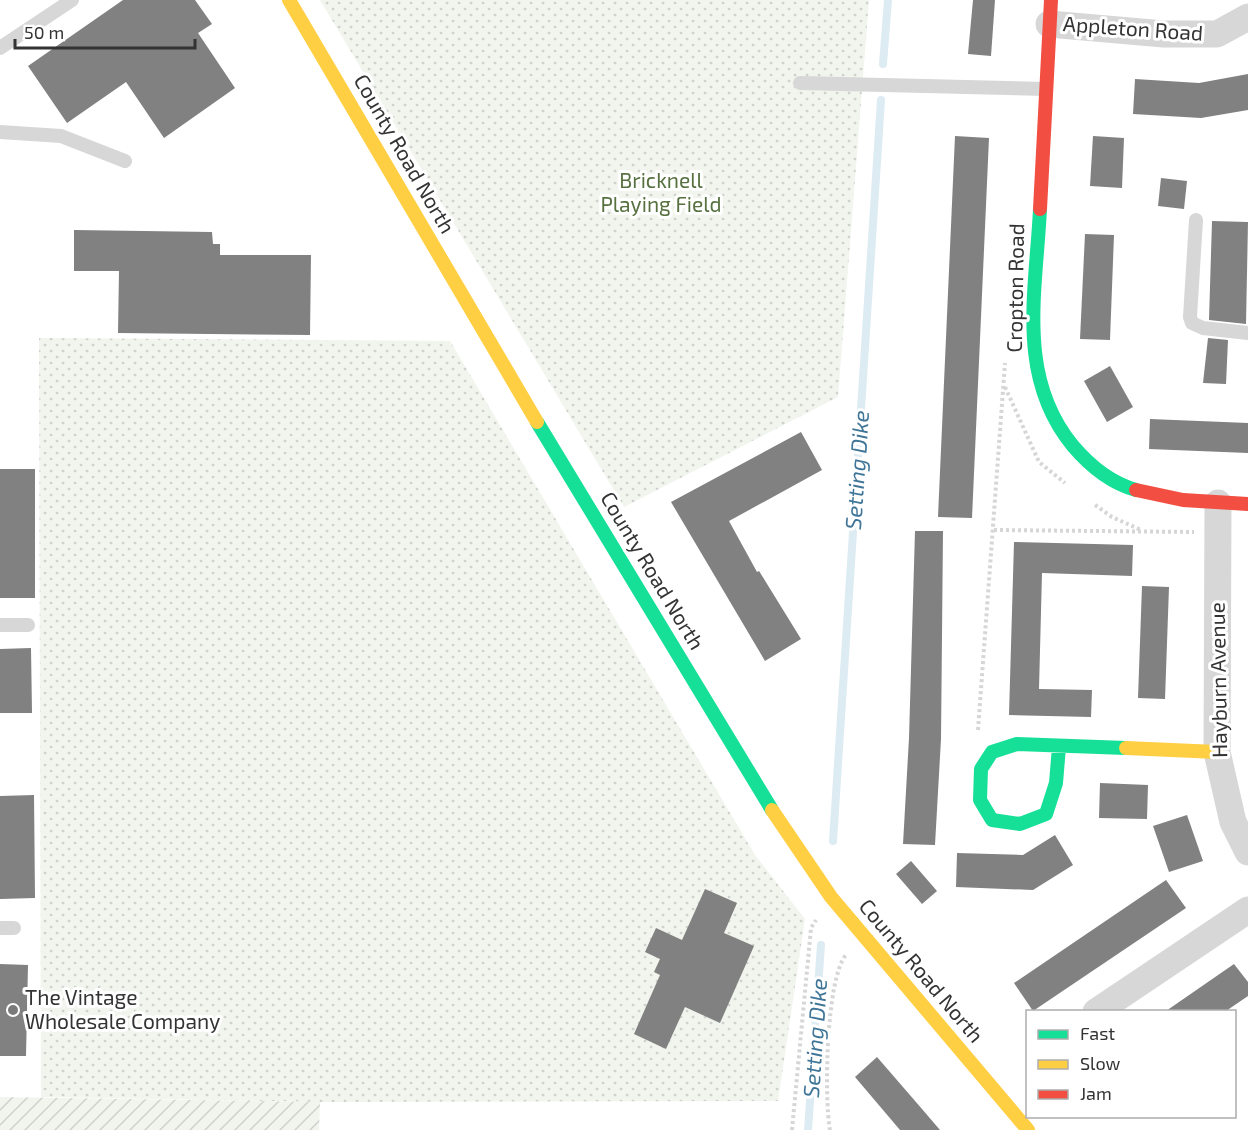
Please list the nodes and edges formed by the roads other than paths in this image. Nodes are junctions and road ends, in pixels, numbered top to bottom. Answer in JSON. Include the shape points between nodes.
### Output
{"nodes":[{"id":1,"x":72,"y":0,"type":"edge"},
{"id":2,"x":290,"y":0,"type":"edge"},
{"id":3,"x":1050,"y":12,"type":"edge"},
{"id":4,"x":1248,"y":17,"type":"edge"},
{"id":5,"x":0,"y":48,"type":"edge"},
{"id":6,"x":800,"y":83,"type":"dead end"},
{"id":7,"x":1045,"y":90,"type":"junction"},
{"id":8,"x":0,"y":132,"type":"edge"},
{"id":9,"x":125,"y":161,"type":"dead end"},
{"id":10,"x":1196,"y":220,"type":"dead end"},
{"id":11,"x":1248,"y":333,"type":"edge"},
{"id":12,"x":1218,"y":503,"type":"junction"},
{"id":13,"x":1248,"y":504,"type":"edge"},
{"id":14,"x":0,"y":625,"type":"edge"},
{"id":15,"x":28,"y":625,"type":"dead end"},
{"id":16,"x":1059,"y":747,"type":"junction"},
{"id":17,"x":1217,"y":752,"type":"junction"},
{"id":18,"x":1248,"y":852,"type":"edge"},
{"id":19,"x":1248,"y":910,"type":"edge"},
{"id":20,"x":1098,"y":1010,"type":"edge"},
{"id":21,"x":1028,"y":1130,"type":"edge"}],
"edges":[{"from":1,"to":5,"type":"lane"},
{"from":2,"to":21,"type":"street","name":"County Road North","via":[[523,399],[762,795],[831,897]]},
{"from":3,"to":4,"type":"street","name":"Appleton Road","via":[[1164,34],[1217,34]]},
{"from":3,"to":7,"type":"street","name":"Cropton Road"},
{"from":6,"to":7,"type":"lane"},
{"from":7,"to":12,"type":"street","name":"Cropton Road","via":[[1033,351],[1045,403],[1082,461],[1111,482],[1157,498]]},
{"from":8,"to":9,"type":"lane","via":[[61,136]]},
{"from":10,"to":11,"type":"lane","via":[[1192,323]]},
{"from":12,"to":13,"type":"street","name":"Cropton Road"},
{"from":12,"to":17,"type":"street","name":"Hayburn Avenue"},
{"from":14,"to":15,"type":"lane"},
{"from":16,"to":16,"type":"street","via":[[1017,744],[992,752],[981,769],[980,800],[992,820],[1020,824],[1046,814],[1056,783]]},
{"from":16,"to":17,"type":"street"},
{"from":17,"to":18,"type":"street","name":"Hayburn Avenue","via":[[1233,822]]},
{"from":19,"to":20,"type":"street"}]}
